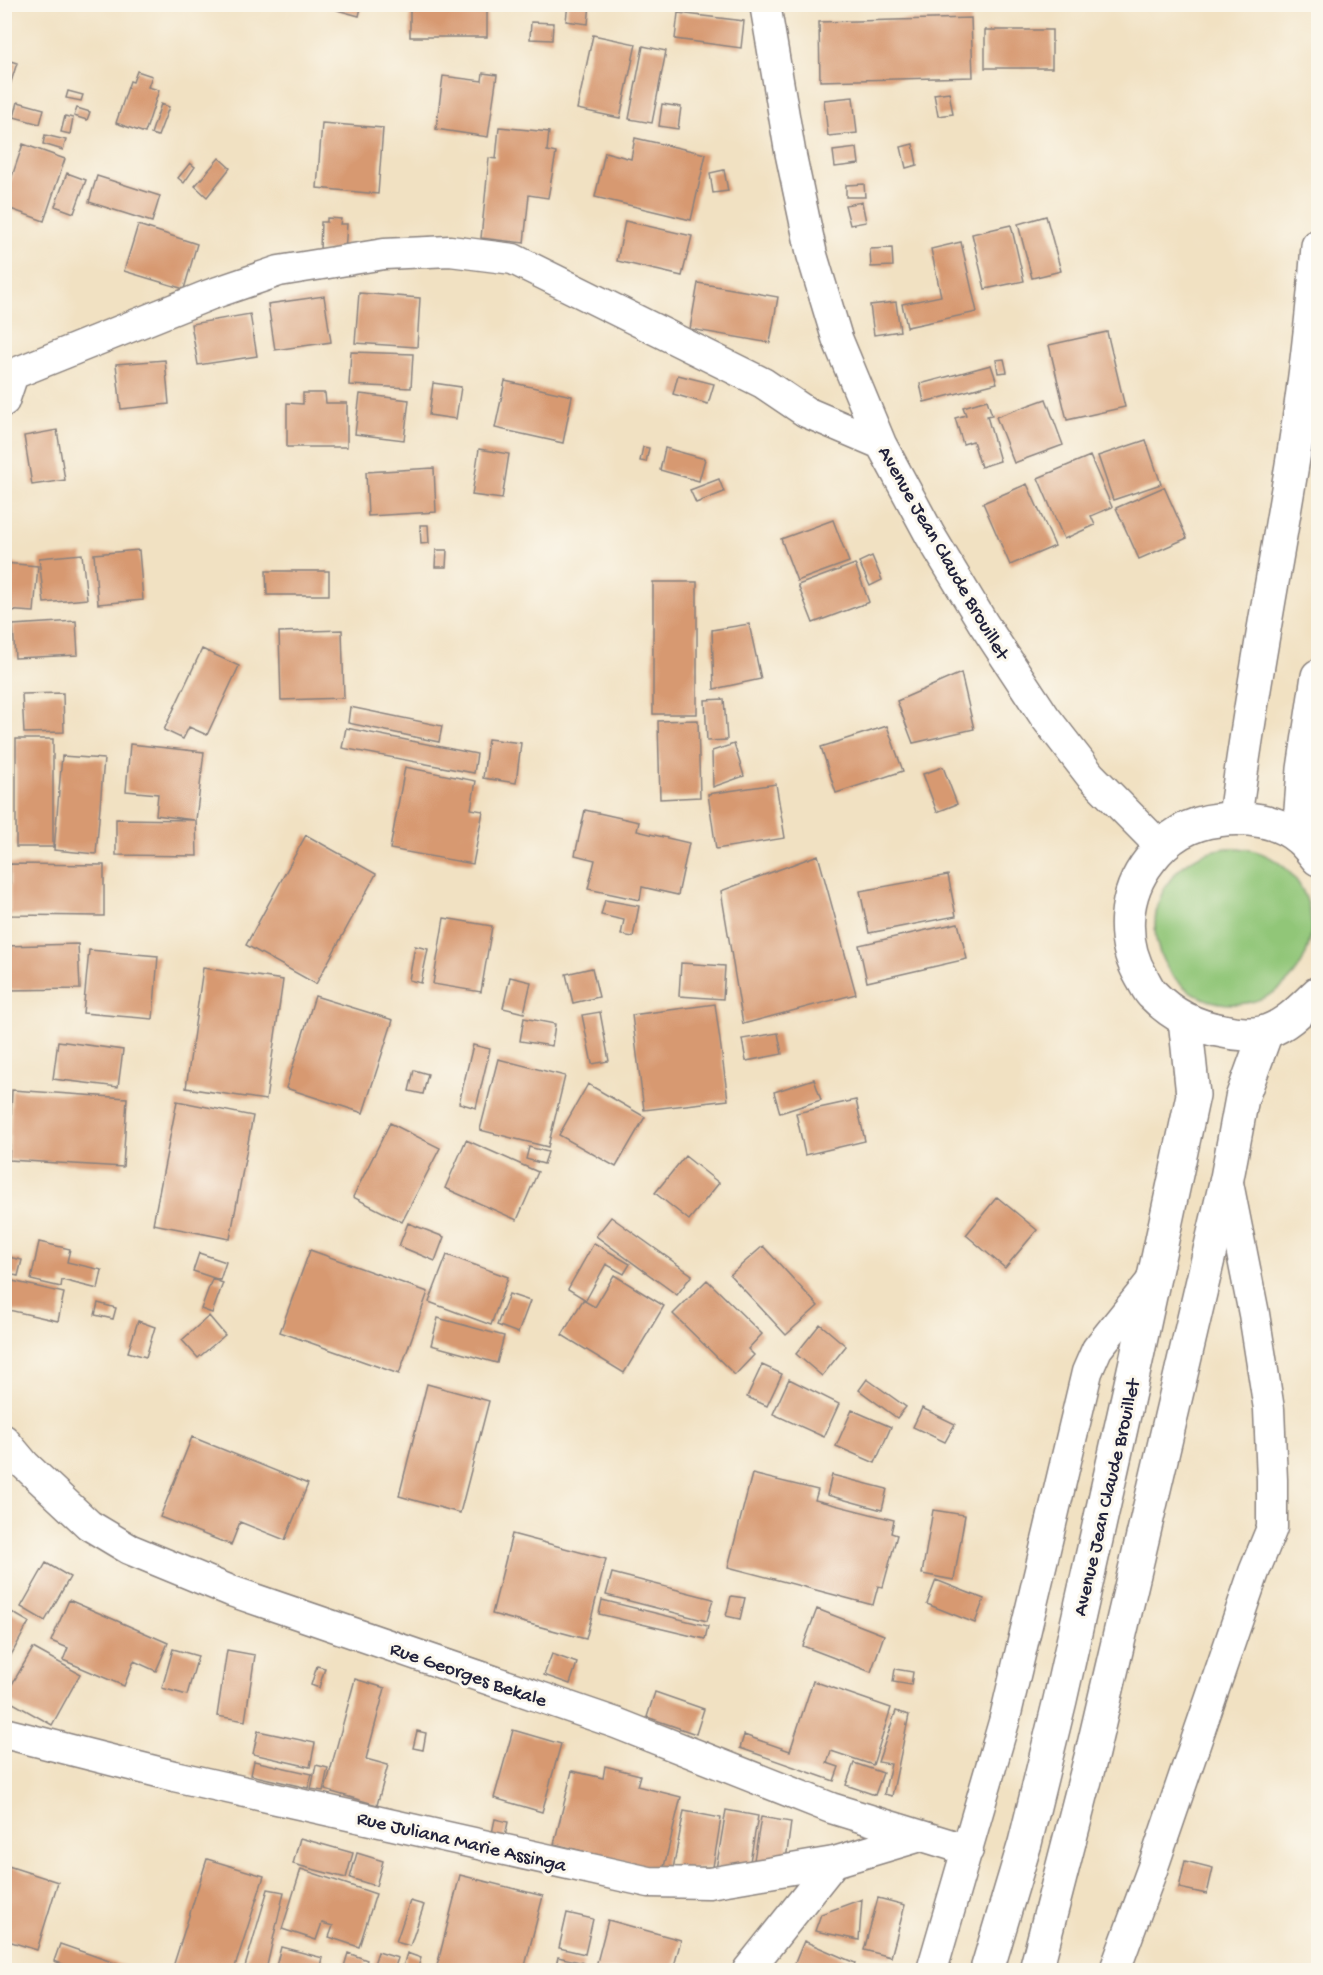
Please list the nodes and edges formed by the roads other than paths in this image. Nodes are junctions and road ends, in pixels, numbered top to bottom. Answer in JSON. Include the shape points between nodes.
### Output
{"nodes":[{"id":1,"x":765,"y":4,"type":"edge"},
{"id":2,"x":1318,"y":246,"type":"edge"},
{"id":3,"x":4,"y":401,"type":"edge"},
{"id":4,"x":881,"y":444,"type":"junction"},
{"id":5,"x":1318,"y":676,"type":"edge"},
{"id":6,"x":1235,"y":817,"type":"junction"},
{"id":7,"x":1160,"y":846,"type":"junction"},
{"id":8,"x":1309,"y":848,"type":"edge"},
{"id":9,"x":1318,"y":993,"type":"edge"},
{"id":10,"x":1185,"y":1019,"type":"junction"},
{"id":11,"x":1266,"y":1032,"type":"junction"},
{"id":12,"x":1227,"y":1178,"type":"junction"},
{"id":13,"x":1153,"y":1279,"type":"junction"},
{"id":14,"x":4,"y":1440,"type":"edge"},
{"id":15,"x":4,"y":1733,"type":"edge"},
{"id":16,"x":921,"y":1836,"type":"junction"},
{"id":17,"x":968,"y":1850,"type":"junction"},
{"id":18,"x":834,"y":1862,"type":"junction"},
{"id":19,"x":748,"y":1971,"type":"edge"},
{"id":20,"x":932,"y":1971,"type":"edge"},
{"id":21,"x":987,"y":1971,"type":"edge"},
{"id":22,"x":1035,"y":1971,"type":"edge"},
{"id":23,"x":1115,"y":1971,"type":"edge"}],
"edges":[{"from":1,"to":4,"type":"street","name":"Avenue Jean Claude Brouillet","via":[[812,255],[837,338]]},
{"from":2,"to":6,"type":"main road","via":[[1297,438],[1265,614]]},
{"from":3,"to":4,"type":"street","via":[[13,374],[279,271],[384,254],[450,251],[513,259],[763,383],[806,412]]},
{"from":4,"to":7,"type":"street","name":"Avenue Jean Claude Brouillet","via":[[971,604],[1045,717],[1090,775]]},
{"from":5,"to":8,"type":"main road","via":[[1304,768]]},
{"from":6,"to":7,"type":"main road","via":[[1203,822],[1180,831]]},
{"from":6,"to":8,"type":"main road","via":[[1280,827]]},
{"from":7,"to":10,"type":"main road","via":[[1141,872],[1129,902],[1127,934],[1134,965],[1151,993]]},
{"from":9,"to":11,"type":"main road","via":[[1295,1015]]},
{"from":10,"to":11,"type":"main road","via":[[1223,1032]]},
{"from":10,"to":13,"type":"main road","name":"Avenue Jean Claude Brouillet","via":[[1193,1095]]},
{"from":11,"to":12,"type":"main road","via":[[1242,1098]]},
{"from":12,"to":22,"type":"main road","via":[[1092,1753]]},
{"from":12,"to":23,"type":"street","via":[[1269,1409],[1272,1528]]},
{"from":13,"to":17,"type":"street","via":[[1097,1349],[1087,1372],[1004,1722]]},
{"from":13,"to":21,"type":"main road","name":"Avenue Jean Claude Brouillet","via":[[1060,1700],[1025,1843]]},
{"from":14,"to":16,"type":"street","name":"Rue Georges Bekale","via":[[25,1466],[90,1525],[129,1549],[231,1591],[616,1723],[831,1808]]},
{"from":15,"to":18,"type":"street","name":"Rue Juliana Marie Assinga","via":[[174,1776],[649,1882],[709,1883]]},
{"from":16,"to":17,"type":"street","name":"Rue Georges Bekale"},
{"from":16,"to":18,"type":"street","name":"Rue Juliana Marie Assinga"},
{"from":17,"to":20,"type":"street"},
{"from":18,"to":19,"type":"street"}]}
